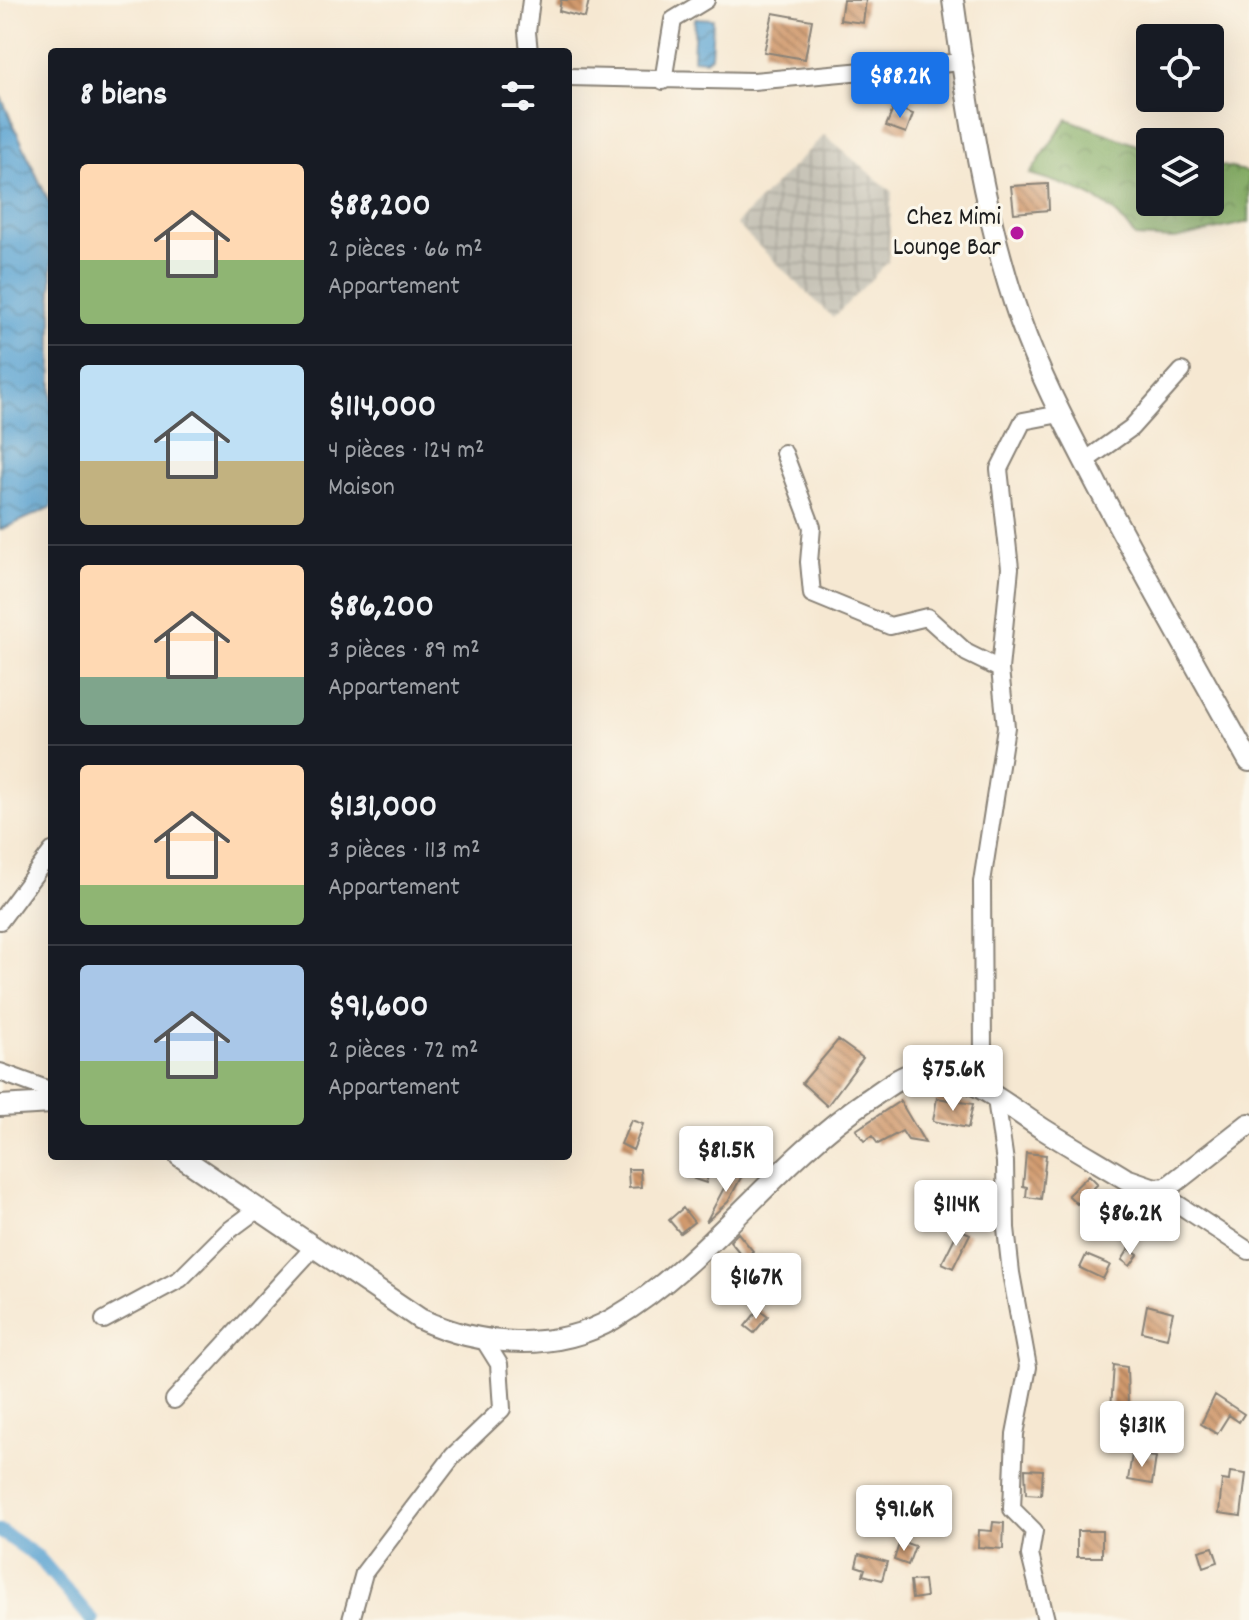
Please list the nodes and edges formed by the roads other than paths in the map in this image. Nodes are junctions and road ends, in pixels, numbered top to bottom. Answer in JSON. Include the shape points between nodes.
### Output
{"nodes":[{"id":1,"x":531,"y":0,"type":"edge"},
{"id":2,"x":706,"y":0,"type":"edge"},
{"id":3,"x":953,"y":0,"type":"edge"},
{"id":4,"x":529,"y":48,"type":"edge"},
{"id":5,"x":962,"y":62,"type":"junction"},
{"id":6,"x":572,"y":77,"type":"edge"},
{"id":7,"x":663,"y":81,"type":"junction"},
{"id":8,"x":1182,"y":371,"type":"dead end"},
{"id":9,"x":1060,"y":414,"type":"junction"},
{"id":10,"x":784,"y":453,"type":"dead end"},
{"id":11,"x":1085,"y":461,"type":"junction"},
{"id":12,"x":1000,"y":669,"type":"junction"},
{"id":13,"x":1249,"y":761,"type":"edge"},
{"id":14,"x":48,"y":856,"type":"edge"},
{"id":15,"x":0,"y":921,"type":"edge"},
{"id":16,"x":0,"y":1072,"type":"edge"},
{"id":17,"x":972,"y":1085,"type":"junction"},
{"id":18,"x":48,"y":1090,"type":"edge"},
{"id":19,"x":996,"y":1099,"type":"junction"},
{"id":20,"x":48,"y":1103,"type":"edge"},
{"id":21,"x":0,"y":1106,"type":"edge"},
{"id":22,"x":1249,"y":1124,"type":"edge"},
{"id":23,"x":186,"y":1160,"type":"edge"},
{"id":24,"x":1155,"y":1189,"type":"junction"},
{"id":25,"x":258,"y":1209,"type":"junction"},
{"id":26,"x":314,"y":1247,"type":"junction"},
{"id":27,"x":1249,"y":1251,"type":"edge"},
{"id":28,"x":104,"y":1320,"type":"dead end"},
{"id":29,"x":484,"y":1340,"type":"junction"},
{"id":30,"x":174,"y":1400,"type":"dead end"},
{"id":31,"x":351,"y":1620,"type":"edge"},
{"id":32,"x":1046,"y":1620,"type":"edge"}],
"edges":[{"from":1,"to":4,"type":"street"},
{"from":2,"to":7,"type":"street","via":[[673,20]]},
{"from":3,"to":5,"type":"street"},
{"from":5,"to":7,"type":"street","via":[[753,81]]},
{"from":5,"to":9,"type":"street","via":[[998,253]]},
{"from":6,"to":7,"type":"street"},
{"from":8,"to":11,"type":"street","via":[[1131,428]]},
{"from":9,"to":11,"type":"street"},
{"from":9,"to":12,"type":"street","via":[[1023,421],[999,469],[1010,568]]},
{"from":10,"to":12,"type":"street","via":[[812,527],[812,594],[890,626],[927,617],[967,653]]},
{"from":11,"to":13,"type":"street"},
{"from":12,"to":17,"type":"street","via":[[1006,727],[982,882],[983,1056]]},
{"from":14,"to":15,"type":"street"},
{"from":16,"to":18,"type":"street"},
{"from":17,"to":19,"type":"street"},
{"from":17,"to":29,"type":"street","via":[[927,1071],[898,1080],[845,1116],[679,1269],[613,1319],[553,1339]]},
{"from":19,"to":24,"type":"street","via":[[1126,1179]]},
{"from":19,"to":32,"type":"street","via":[[1005,1162],[1006,1228],[1028,1367],[1015,1434],[1012,1509],[1034,1531],[1030,1555]]},
{"from":20,"to":21,"type":"street"},
{"from":22,"to":24,"type":"street","via":[[1167,1188]]},
{"from":23,"to":25,"type":"street"},
{"from":24,"to":27,"type":"street"},
{"from":25,"to":26,"type":"street"},
{"from":25,"to":28,"type":"street","via":[[180,1279]]},
{"from":26,"to":29,"type":"street","via":[[420,1319]]},
{"from":26,"to":30,"type":"street"},
{"from":29,"to":31,"type":"street","via":[[499,1364],[502,1409],[453,1456],[364,1573]]}]}
